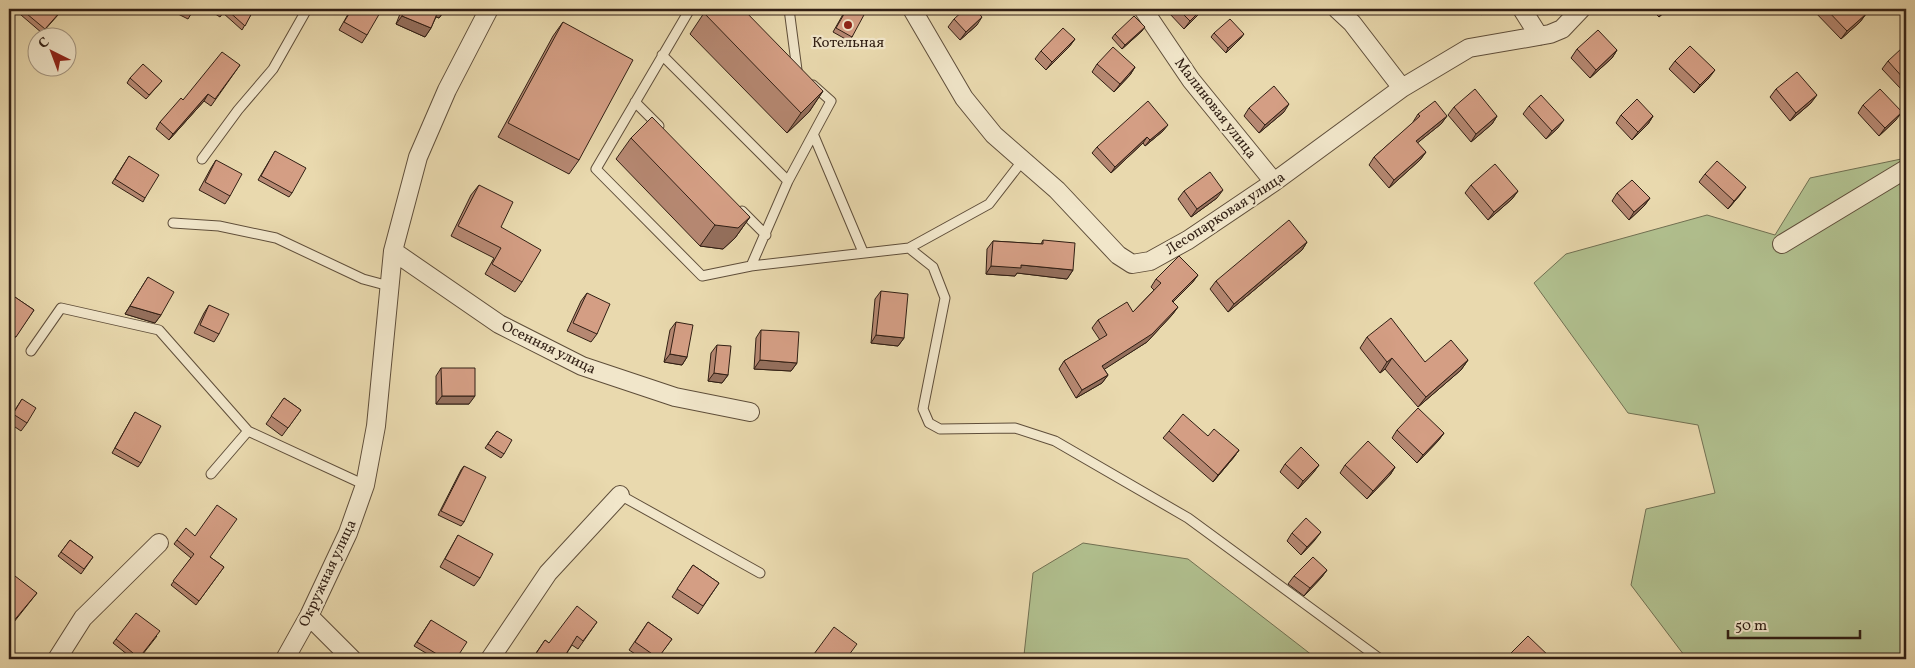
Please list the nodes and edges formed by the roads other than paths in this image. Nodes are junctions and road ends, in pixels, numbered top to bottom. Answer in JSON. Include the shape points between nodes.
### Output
{"nodes":[{"id":1,"x":307,"y":9,"type":"edge"},
{"id":2,"x":490,"y":9,"type":"edge"},
{"id":3,"x":690,"y":9,"type":"edge"},
{"id":4,"x":789,"y":9,"type":"edge"},
{"id":5,"x":912,"y":9,"type":"edge"},
{"id":6,"x":1143,"y":9,"type":"edge"},
{"id":7,"x":1337,"y":9,"type":"edge"},
{"id":8,"x":1522,"y":9,"type":"edge"},
{"id":9,"x":1581,"y":9,"type":"edge"},
{"id":10,"x":1539,"y":36,"type":"junction"},
{"id":11,"x":662,"y":55,"type":"junction"},
{"id":12,"x":784,"y":58,"type":"edge"},
{"id":13,"x":797,"y":70,"type":"junction"},
{"id":14,"x":1402,"y":88,"type":"junction"},
{"id":15,"x":635,"y":102,"type":"junction"},
{"id":16,"x":663,"y":130,"type":"edge"},
{"id":17,"x":814,"y":136,"type":"junction"},
{"id":18,"x":202,"y":159,"type":"dead end"},
{"id":19,"x":1023,"y":160,"type":"junction"},
{"id":20,"x":1906,"y":169,"type":"edge"},
{"id":21,"x":788,"y":181,"type":"junction"},
{"id":22,"x":1274,"y":182,"type":"junction"},
{"id":23,"x":732,"y":200,"type":"edge"},
{"id":24,"x":173,"y":223,"type":"dead end"},
{"id":25,"x":766,"y":235,"type":"junction"},
{"id":26,"x":1782,"y":244,"type":"dead end"},
{"id":27,"x":909,"y":248,"type":"junction"},
{"id":28,"x":393,"y":251,"type":"junction"},
{"id":29,"x":863,"y":252,"type":"junction"},
{"id":30,"x":751,"y":266,"type":"junction"},
{"id":31,"x":389,"y":286,"type":"junction"},
{"id":32,"x":31,"y":351,"type":"dead end"},
{"id":33,"x":750,"y":412,"type":"dead end"},
{"id":34,"x":248,"y":431,"type":"junction"},
{"id":35,"x":211,"y":474,"type":"dead end"},
{"id":36,"x":365,"y":485,"type":"junction"},
{"id":37,"x":620,"y":495,"type":"joint"},
{"id":38,"x":158,"y":543,"type":"dead end"},
{"id":39,"x":760,"y":573,"type":"dead end"},
{"id":40,"x":309,"y":616,"type":"junction"},
{"id":41,"x":57,"y":659,"type":"edge"},
{"id":42,"x":285,"y":659,"type":"edge"},
{"id":43,"x":352,"y":659,"type":"edge"},
{"id":44,"x":490,"y":659,"type":"edge"},
{"id":45,"x":1380,"y":659,"type":"edge"}],
"edges":[{"from":1,"to":18,"type":"lane","via":[[273,69]]},
{"from":2,"to":28,"type":"street","via":[[447,90],[418,157]]},
{"from":3,"to":11,"type":"lane"},
{"from":4,"to":13,"type":"lane"},
{"from":5,"to":19,"type":"street","name":"Лесопарковая улица","via":[[964,98],[994,135]]},
{"from":6,"to":22,"type":"street","name":"Малиновая улица","via":[[1191,80]]},
{"from":7,"to":14,"type":"street","via":[[1352,23]]},
{"from":8,"to":10,"type":"street"},
{"from":9,"to":10,"type":"street","name":"Лесопарковая улица","via":[[1562,29]]},
{"from":10,"to":14,"type":"street","name":"Лесопарковая улица","via":[[1469,48]]},
{"from":11,"to":15,"type":"lane"},
{"from":11,"to":21,"type":"lane"},
{"from":12,"to":13,"type":"lane"},
{"from":13,"to":17,"type":"lane","via":[[831,101]]},
{"from":14,"to":22,"type":"street","name":"Лесопарковая улица"},
{"from":15,"to":16,"type":"lane"},
{"from":15,"to":30,"type":"lane","via":[[596,169],[702,276]]},
{"from":17,"to":21,"type":"lane"},
{"from":17,"to":29,"type":"lane"},
{"from":19,"to":22,"type":"street","name":"Лесопарковая улица","via":[[1057,190],[1118,255],[1132,264],[1150,261],[1188,240]]},
{"from":19,"to":27,"type":"lane","via":[[989,204]]},
{"from":20,"to":26,"type":"street"},
{"from":21,"to":25,"type":"lane"},
{"from":23,"to":25,"type":"lane"},
{"from":24,"to":31,"type":"lane","via":[[219,226],[276,238],[363,279]]},
{"from":25,"to":30,"type":"lane"},
{"from":27,"to":29,"type":"lane"},
{"from":27,"to":45,"type":"lane","via":[[934,267],[945,298],[923,409],[929,423],[940,429],[1015,428],[1055,441],[1188,518]]},
{"from":28,"to":31,"type":"street"},
{"from":28,"to":33,"type":"street","name":"Осенняя улица","via":[[500,324],[582,366],[675,397]]},
{"from":29,"to":30,"type":"lane"},
{"from":31,"to":36,"type":"street","name":"Окружная улица","via":[[378,409]]},
{"from":32,"to":34,"type":"lane","via":[[61,308],[159,330]]},
{"from":34,"to":35,"type":"lane"},
{"from":34,"to":36,"type":"lane"},
{"from":36,"to":40,"type":"street","name":"Окружная улица","via":[[348,533]]},
{"from":37,"to":39,"type":"lane"},
{"from":37,"to":44,"type":"street","via":[[548,573]]},
{"from":38,"to":41,"type":"street","via":[[83,618]]},
{"from":40,"to":42,"type":"street","name":"Окружная улица"},
{"from":40,"to":43,"type":"street"}]}
